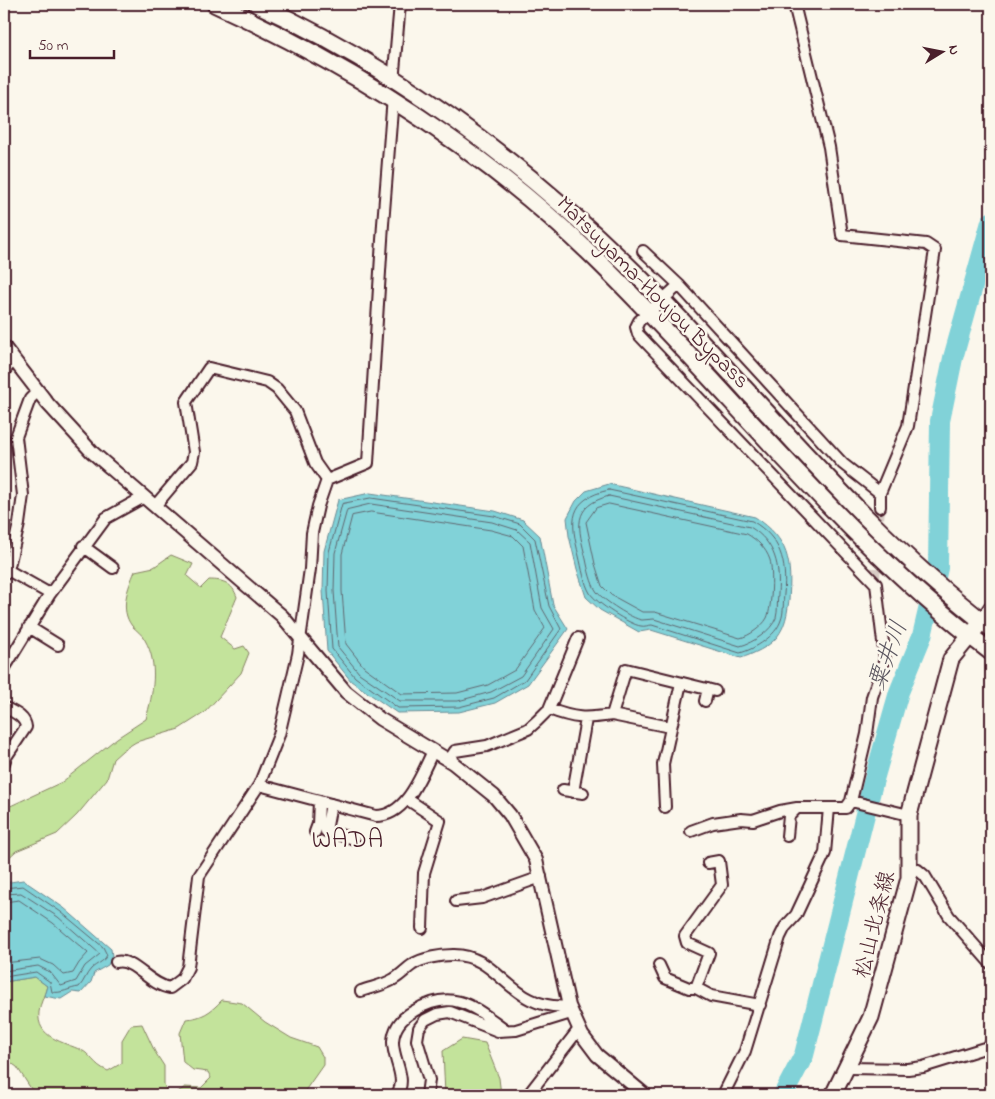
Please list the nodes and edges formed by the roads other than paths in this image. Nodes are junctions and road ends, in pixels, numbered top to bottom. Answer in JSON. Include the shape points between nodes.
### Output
{"nodes":[{"id":1,"x":215,"y":4,"type":"edge"},
{"id":2,"x":257,"y":4,"type":"edge"},
{"id":3,"x":400,"y":4,"type":"edge"},
{"id":4,"x":794,"y":4,"type":"edge"},
{"id":5,"x":394,"y":78,"type":"junction"},
{"id":6,"x":393,"y":99,"type":"junction"},
{"id":7,"x":643,"y":251,"type":"dead end"},
{"id":8,"x":679,"y":285,"type":"junction"},
{"id":9,"x":661,"y":299,"type":"junction"},
{"id":10,"x":648,"y":311,"type":"junction"},
{"id":11,"x":4,"y":347,"type":"edge"},
{"id":12,"x":14,"y":360,"type":"junction"},
{"id":13,"x":4,"y":371,"type":"edge"},
{"id":14,"x":38,"y":391,"type":"junction"},
{"id":15,"x":327,"y":480,"type":"junction"},
{"id":16,"x":880,"y":493,"type":"junction"},
{"id":17,"x":144,"y":497,"type":"junction"},
{"id":18,"x":155,"y":506,"type":"junction"},
{"id":19,"x":880,"y":507,"type":"tunnel mouth"},
{"id":20,"x":83,"y":546,"type":"junction"},
{"id":21,"x":113,"y":568,"type":"dead end"},
{"id":22,"x":5,"y":571,"type":"edge"},
{"id":23,"x":50,"y":594,"type":"junction"},
{"id":24,"x":988,"y":619,"type":"edge"},
{"id":25,"x":29,"y":627,"type":"junction"},
{"id":26,"x":300,"y":635,"type":"junction"},
{"id":27,"x":970,"y":635,"type":"junction"},
{"id":28,"x":578,"y":638,"type":"dead end"},
{"id":29,"x":58,"y":646,"type":"dead end"},
{"id":30,"x":991,"y":652,"type":"edge"},
{"id":31,"x":4,"y":669,"type":"edge"},
{"id":32,"x":681,"y":683,"type":"junction"},
{"id":33,"x":705,"y":701,"type":"dead end"},
{"id":34,"x":4,"y":708,"type":"edge"},
{"id":35,"x":549,"y":709,"type":"junction"},
{"id":36,"x":612,"y":715,"type":"junction"},
{"id":37,"x":586,"y":719,"type":"junction"},
{"id":38,"x":670,"y":727,"type":"junction"},
{"id":39,"x":433,"y":751,"type":"junction"},
{"id":40,"x":449,"y":760,"type":"junction"},
{"id":41,"x":4,"y":763,"type":"edge"},
{"id":42,"x":259,"y":785,"type":"junction"},
{"id":43,"x":573,"y":792,"type":"dead end"},
{"id":44,"x":407,"y":799,"type":"junction"},
{"id":45,"x":319,"y":801,"type":"junction"},
{"id":46,"x":661,"y":801,"type":"dead end"},
{"id":47,"x":852,"y":802,"type":"junction"},
{"id":48,"x":330,"y":804,"type":"junction"},
{"id":49,"x":797,"y":808,"type":"junction"},
{"id":50,"x":829,"y":808,"type":"junction"},
{"id":51,"x":909,"y":815,"type":"junction"},
{"id":52,"x":691,"y":831,"type":"dead end"},
{"id":53,"x":315,"y":832,"type":"dead end"},
{"id":54,"x":787,"y":836,"type":"dead end"},
{"id":55,"x":354,"y":839,"type":"dead end"},
{"id":56,"x":708,"y":863,"type":"dead end"},
{"id":57,"x":909,"y":867,"type":"junction"},
{"id":58,"x":541,"y":877,"type":"junction"},
{"id":59,"x":456,"y":901,"type":"dead end"},
{"id":60,"x":422,"y":928,"type":"dead end"},
{"id":61,"x":116,"y":962,"type":"dead end"},
{"id":62,"x":991,"y":964,"type":"edge"},
{"id":63,"x":659,"y":965,"type":"dead end"},
{"id":64,"x":696,"y":988,"type":"junction"},
{"id":65,"x":361,"y":991,"type":"dead end"},
{"id":66,"x":760,"y":1005,"type":"junction"},
{"id":67,"x":570,"y":1009,"type":"junction"},
{"id":68,"x":579,"y":1030,"type":"junction"},
{"id":69,"x":508,"y":1031,"type":"junction"},
{"id":70,"x":991,"y":1046,"type":"edge"},
{"id":71,"x":848,"y":1068,"type":"junction"},
{"id":72,"x":396,"y":1095,"type":"edge"},
{"id":73,"x":427,"y":1095,"type":"edge"},
{"id":74,"x":528,"y":1095,"type":"edge"},
{"id":75,"x":644,"y":1095,"type":"edge"},
{"id":76,"x":723,"y":1095,"type":"edge"},
{"id":77,"x":833,"y":1095,"type":"edge"}],
"edges":[{"from":1,"to":6,"type":"highway","name":"Matsuyama-Houjou Bypass","via":[[334,63]]},
{"from":2,"to":5,"type":"highway","name":"Matsuyama-Houjou Bypass"},
{"from":3,"to":5,"type":"street"},
{"from":4,"to":16,"type":"street","via":[[828,146],[842,235],[926,244],[935,250],[908,426]]},
{"from":5,"to":6,"type":"street"},
{"from":5,"to":9,"type":"highway","name":"Matsuyama-Houjou Bypass","via":[[480,138],[552,197]]},
{"from":6,"to":10,"type":"highway","name":"Matsuyama-Houjou Bypass","via":[[433,124],[543,211]]},
{"from":6,"to":15,"type":"street","via":[[368,463]]},
{"from":7,"to":8,"type":"street"},
{"from":8,"to":9,"type":"street"},
{"from":8,"to":16,"type":"street","via":[[843,464]]},
{"from":9,"to":10,"type":"street"},
{"from":9,"to":24,"type":"highway","name":"Matsuyama-Houjou Bypass","via":[[830,482],[905,557],[959,604]]},
{"from":10,"to":27,"type":"highway","name":"Matsuyama-Houjou Bypass","via":[[818,496],[893,569]]},
{"from":10,"to":47,"type":"street","via":[[639,321],[638,334],[875,581],[885,659],[872,697]]},
{"from":11,"to":12,"type":"street"},
{"from":12,"to":13,"type":"street"},
{"from":12,"to":14,"type":"street"},
{"from":14,"to":17,"type":"street","via":[[92,452]]},
{"from":14,"to":22,"type":"street","via":[[30,399],[16,437],[23,495],[19,524]]},
{"from":15,"to":18,"type":"street","via":[[315,463],[295,411],[277,389],[267,382],[209,368],[186,402],[194,452],[192,462]]},
{"from":15,"to":26,"type":"street","via":[[312,533]]},
{"from":16,"to":19,"type":"street"},
{"from":17,"to":18,"type":"street"},
{"from":17,"to":20,"type":"street","via":[[106,518]]},
{"from":18,"to":26,"type":"street","via":[[259,595]]},
{"from":20,"to":21,"type":"street"},
{"from":20,"to":23,"type":"street"},
{"from":22,"to":23,"type":"street"},
{"from":23,"to":25,"type":"street"},
{"from":24,"to":27,"type":"main road","name":"松山北条線"},
{"from":25,"to":29,"type":"street"},
{"from":25,"to":31,"type":"street"},
{"from":26,"to":39,"type":"street","via":[[351,697]]},
{"from":26,"to":42,"type":"street","via":[[280,735]]},
{"from":27,"to":30,"type":"highway","name":"Matsuyama-Houjou Bypass"},
{"from":27,"to":51,"type":"main road","name":"松山北条線","via":[[951,660]]},
{"from":28,"to":35,"type":"street"},
{"from":32,"to":33,"type":"street","via":[[712,690]]},
{"from":32,"to":36,"type":"street","via":[[626,669]]},
{"from":32,"to":38,"type":"street"},
{"from":34,"to":41,"type":"street","via":[[26,724]]},
{"from":35,"to":37,"type":"street","via":[[572,718]]},
{"from":35,"to":40,"type":"street","via":[[528,728],[487,746],[455,751]]},
{"from":36,"to":37,"type":"street"},
{"from":36,"to":38,"type":"street"},
{"from":37,"to":43,"type":"street"},
{"from":38,"to":46,"type":"street"},
{"from":39,"to":40,"type":"street"},
{"from":39,"to":44,"type":"street"},
{"from":40,"to":58,"type":"street","via":[[476,779],[510,815],[536,860]]},
{"from":42,"to":45,"type":"street"},
{"from":42,"to":61,"type":"street","via":[[199,876],[188,967],[182,979],[170,988],[162,987],[123,960]]},
{"from":44,"to":48,"type":"street","via":[[385,816]]},
{"from":44,"to":60,"type":"street","via":[[440,821],[424,873]]},
{"from":45,"to":48,"type":"street"},
{"from":45,"to":53,"type":"street"},
{"from":47,"to":50,"type":"street","via":[[846,808]]},
{"from":47,"to":51,"type":"street"},
{"from":48,"to":55,"type":"street","via":[[326,831]]},
{"from":49,"to":50,"type":"street"},
{"from":49,"to":52,"type":"street","via":[[753,820],[713,823]]},
{"from":49,"to":54,"type":"street","via":[[789,816]]},
{"from":50,"to":66,"type":"street","via":[[825,853],[796,916],[780,937]]},
{"from":51,"to":57,"type":"main road","name":"松山北条線"},
{"from":56,"to":64,"type":"street","via":[[719,861],[722,885],[685,936],[687,943],[709,953]]},
{"from":57,"to":62,"type":"street","via":[[925,876],[949,916]]},
{"from":57,"to":71,"type":"main road","name":"松山北条線","via":[[909,878],[871,1017]]},
{"from":58,"to":59,"type":"street","via":[[482,898]]},
{"from":58,"to":67,"type":"street"},
{"from":63,"to":64,"type":"street","via":[[665,978]]},
{"from":64,"to":66,"type":"street","via":[[711,996]]},
{"from":65,"to":67,"type":"street","via":[[393,980],[418,962],[453,955],[467,956],[490,967],[535,1003]]},
{"from":66,"to":76,"type":"street","via":[[745,1051]]},
{"from":67,"to":68,"type":"street"},
{"from":67,"to":69,"type":"street"},
{"from":68,"to":74,"type":"street"},
{"from":68,"to":75,"type":"street","via":[[597,1055]]},
{"from":69,"to":72,"type":"street","via":[[471,1006],[454,999],[428,1002],[398,1025],[393,1041],[402,1081]]},
{"from":69,"to":73,"type":"street","via":[[498,1031],[450,1012],[426,1020],[419,1028],[417,1040],[429,1080]]},
{"from":70,"to":71,"type":"street","via":[[923,1067]]},
{"from":71,"to":77,"type":"main road","name":"松山北条線"}]}
